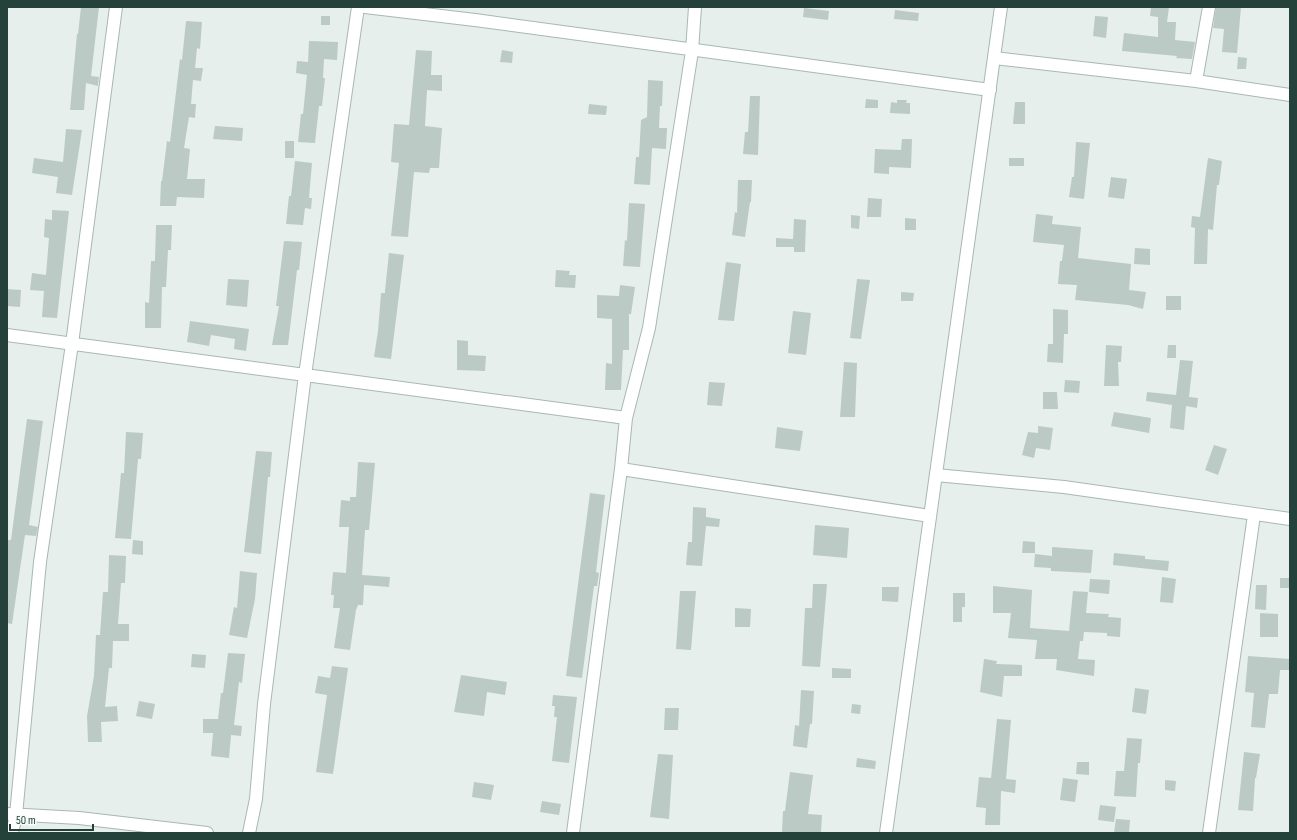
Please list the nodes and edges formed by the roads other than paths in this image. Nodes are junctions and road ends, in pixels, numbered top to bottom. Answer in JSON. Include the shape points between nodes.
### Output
{"nodes":[{"id":1,"x":116,"y":7,"type":"edge"},
{"id":2,"x":358,"y":7,"type":"edge"},
{"id":3,"x":365,"y":7,"type":"edge"},
{"id":4,"x":696,"y":7,"type":"edge"},
{"id":5,"x":1001,"y":7,"type":"edge"},
{"id":6,"x":1209,"y":7,"type":"edge"},
{"id":7,"x":692,"y":51,"type":"junction"},
{"id":8,"x":994,"y":58,"type":"junction"},
{"id":9,"x":1196,"y":81,"type":"junction"},
{"id":10,"x":990,"y":90,"type":"junction"},
{"id":11,"x":1290,"y":95,"type":"edge"},
{"id":12,"x":7,"y":335,"type":"edge"},
{"id":13,"x":72,"y":344,"type":"junction"},
{"id":14,"x":305,"y":375,"type":"junction"},
{"id":15,"x":626,"y":418,"type":"junction"},
{"id":16,"x":621,"y":469,"type":"junction"},
{"id":17,"x":936,"y":476,"type":"junction"},
{"id":18,"x":1254,"y":515,"type":"junction"},
{"id":19,"x":930,"y":516,"type":"junction"},
{"id":20,"x":1290,"y":519,"type":"edge"},
{"id":21,"x":11,"y":814,"type":"edge"},
{"id":22,"x":12,"y":833,"type":"edge"},
{"id":23,"x":207,"y":833,"type":"edge"},
{"id":24,"x":249,"y":833,"type":"edge"},
{"id":25,"x":573,"y":833,"type":"edge"},
{"id":26,"x":886,"y":833,"type":"edge"},
{"id":27,"x":1209,"y":833,"type":"edge"}],
"edges":[{"from":1,"to":13,"type":"street"},
{"from":2,"to":14,"type":"street"},
{"from":3,"to":7,"type":"street"},
{"from":4,"to":7,"type":"street"},
{"from":5,"to":8,"type":"street"},
{"from":6,"to":9,"type":"street"},
{"from":7,"to":10,"type":"street"},
{"from":7,"to":15,"type":"street","via":[[648,328]]},
{"from":8,"to":9,"type":"street"},
{"from":8,"to":10,"type":"street"},
{"from":9,"to":11,"type":"street"},
{"from":10,"to":17,"type":"street"},
{"from":12,"to":13,"type":"street"},
{"from":13,"to":14,"type":"street"},
{"from":13,"to":21,"type":"street","via":[[40,562]]},
{"from":14,"to":15,"type":"street"},
{"from":14,"to":24,"type":"street","via":[[264,704],[256,799]]},
{"from":15,"to":16,"type":"street"},
{"from":16,"to":19,"type":"street"},
{"from":16,"to":25,"type":"street"},
{"from":17,"to":18,"type":"street","via":[[1064,487]]},
{"from":17,"to":19,"type":"street"},
{"from":18,"to":20,"type":"street"},
{"from":18,"to":27,"type":"street"},
{"from":19,"to":26,"type":"street"},
{"from":21,"to":22,"type":"street"},
{"from":21,"to":23,"type":"street","via":[[79,818]]}]}
